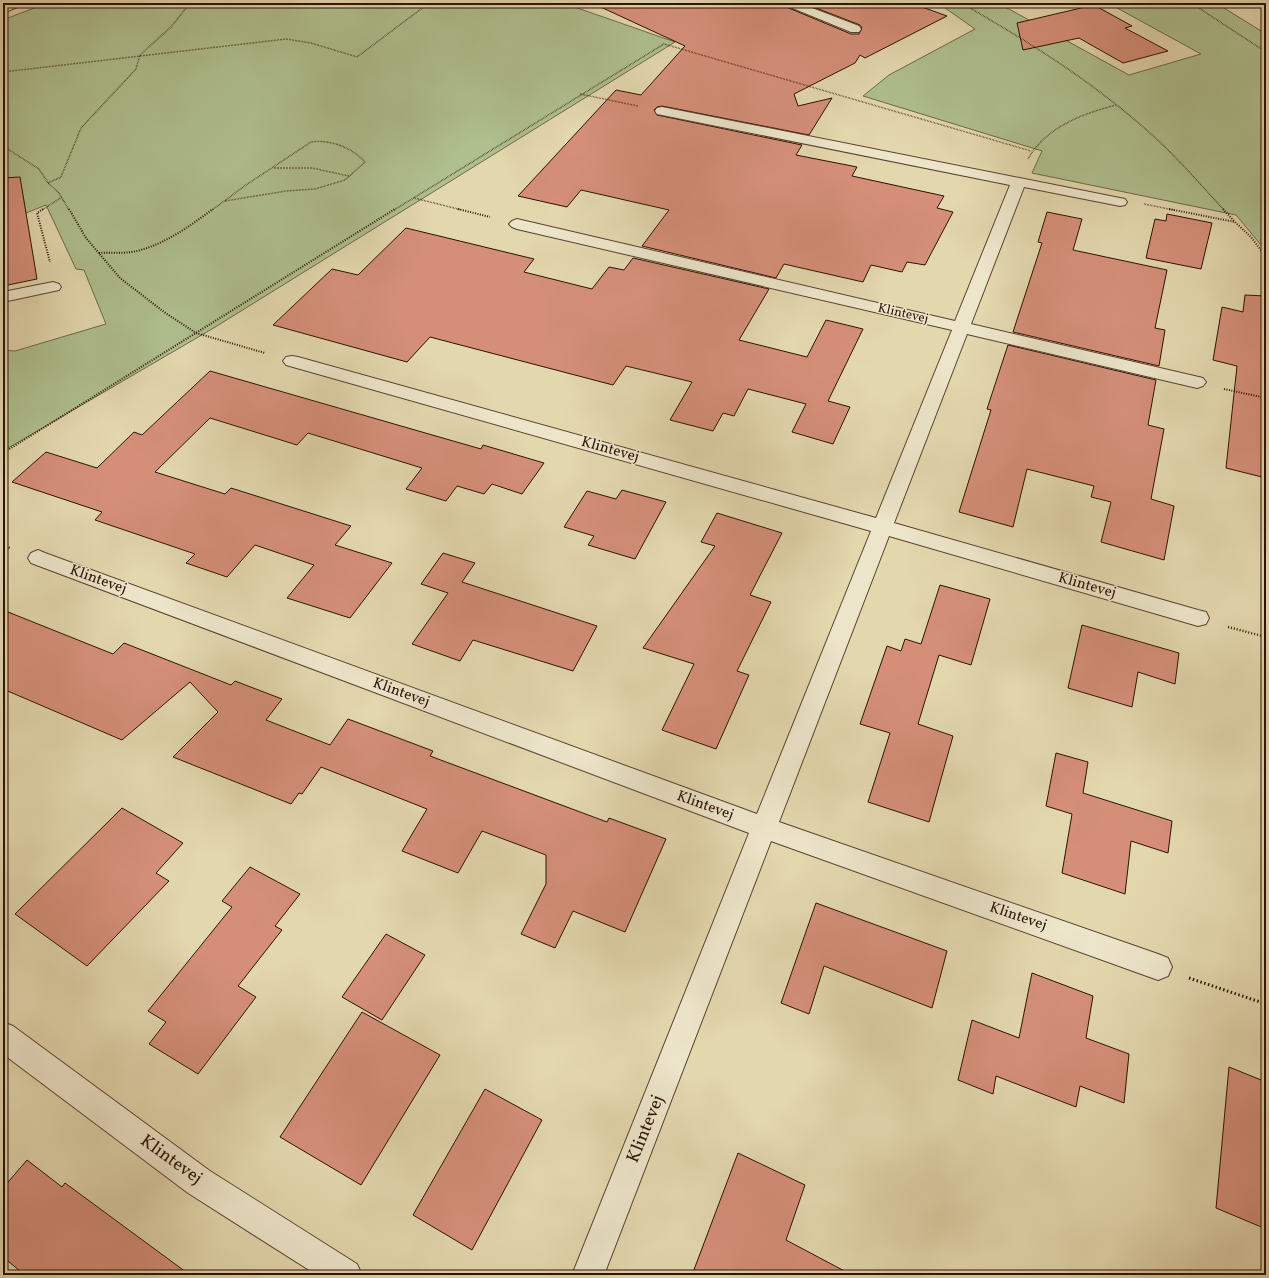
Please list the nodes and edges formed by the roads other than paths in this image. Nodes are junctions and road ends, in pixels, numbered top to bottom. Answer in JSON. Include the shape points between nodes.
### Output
{"nodes":[{"id":1,"x":18,"y":3,"type":"edge"},
{"id":2,"x":789,"y":3,"type":"edge"},
{"id":3,"x":3,"y":9,"type":"edge"},
{"id":4,"x":855,"y":29,"type":"dead end"},
{"id":5,"x":662,"y":111,"type":"road end"},
{"id":6,"x":1018,"y":183,"type":"junction"},
{"id":7,"x":1120,"y":202,"type":"road end"},
{"id":8,"x":517,"y":224,"type":"road end"},
{"id":9,"x":53,"y":287,"type":"road end"},
{"id":10,"x":3,"y":297,"type":"edge"},
{"id":11,"x":961,"y":328,"type":"junction"},
{"id":12,"x":292,"y":361,"type":"road end"},
{"id":13,"x":1197,"y":382,"type":"road end"},
{"id":14,"x":883,"y":526,"type":"junction"},
{"id":15,"x":38,"y":558,"type":"dead end"},
{"id":16,"x":1198,"y":618,"type":"road end"},
{"id":17,"x":765,"y":828,"type":"junction"},
{"id":18,"x":1158,"y":967,"type":"road end"},
{"id":19,"x":3,"y":1036,"type":"edge"},
{"id":20,"x":346,"y":1275,"type":"edge"},
{"id":21,"x":588,"y":1275,"type":"edge"}],
"edges":[{"from":1,"to":3,"type":"street"},
{"from":2,"to":4,"type":"street"},
{"from":5,"to":6,"type":"street"},
{"from":6,"to":7,"type":"street"},
{"from":6,"to":11,"type":"street","name":"Klintevej"},
{"from":8,"to":11,"type":"street","name":"Klintevej"},
{"from":9,"to":10,"type":"street"},
{"from":11,"to":13,"type":"street","name":"Klintevej"},
{"from":11,"to":14,"type":"street","name":"Klintevej"},
{"from":12,"to":14,"type":"street","name":"Klintevej"},
{"from":14,"to":16,"type":"street","name":"Klintevej"},
{"from":14,"to":17,"type":"street","name":"Klintevej"},
{"from":15,"to":17,"type":"street","name":"Klintevej"},
{"from":17,"to":18,"type":"street","name":"Klintevej"},
{"from":17,"to":21,"type":"street","name":"Klintevej"},
{"from":19,"to":20,"type":"street","name":"Klintevej","via":[[199,1182]]}]}
